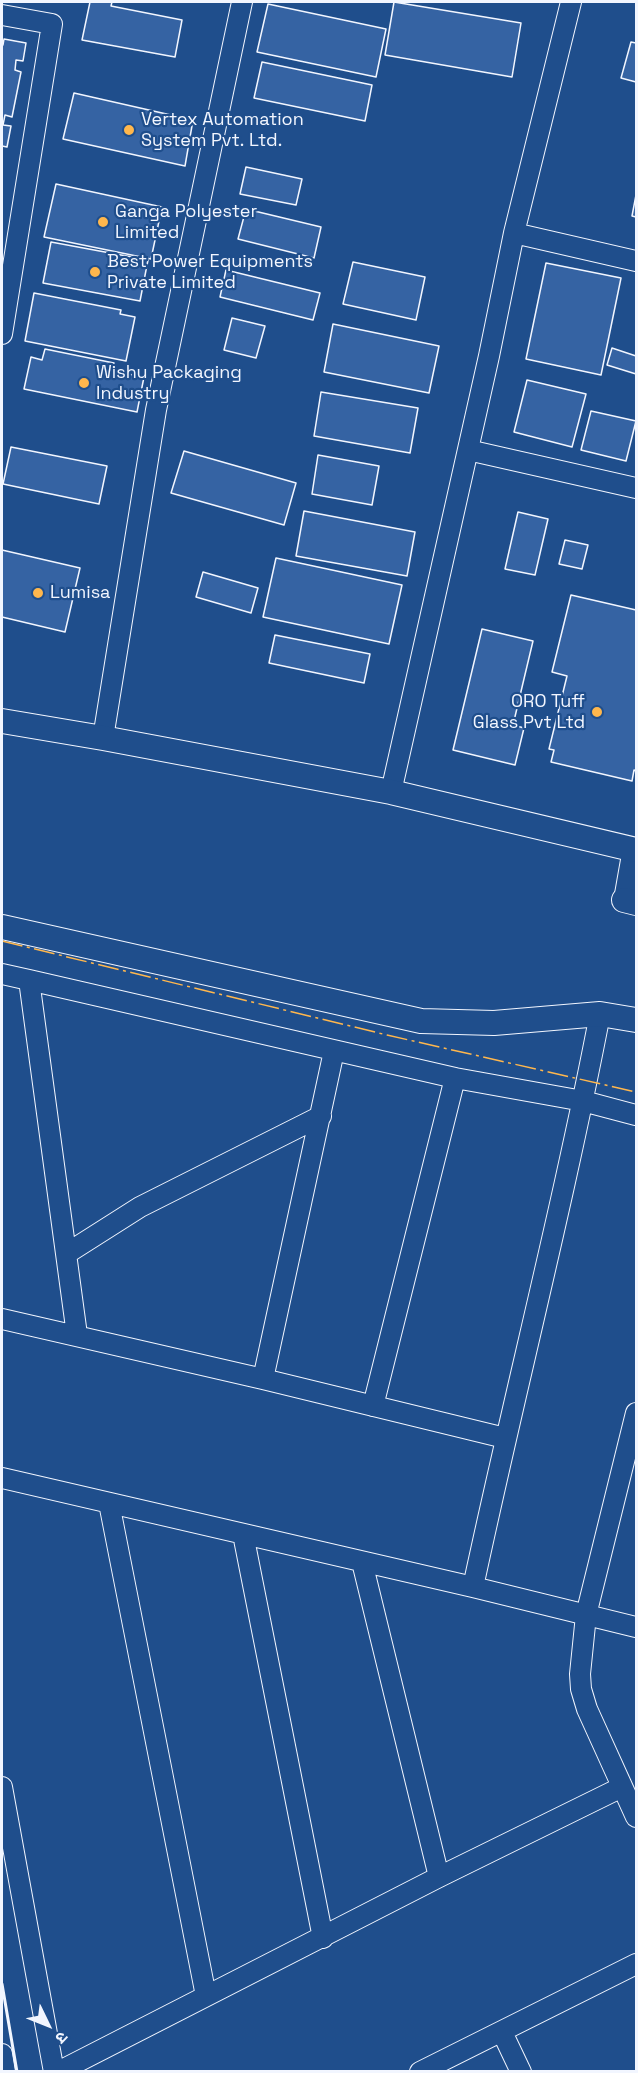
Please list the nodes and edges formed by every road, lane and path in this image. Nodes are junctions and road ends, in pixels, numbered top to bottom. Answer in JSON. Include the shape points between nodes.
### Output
{"nodes":[{"id":1,"x":242,"y":2,"type":"edge"},
{"id":2,"x":571,"y":2,"type":"edge"},
{"id":3,"x":2,"y":15,"type":"edge"},
{"id":4,"x":514,"y":233,"type":"junction"},
{"id":5,"x":636,"y":261,"type":"edge"},
{"id":6,"x":2,"y":330,"type":"edge"},
{"id":7,"x":468,"y":450,"type":"junction"},
{"id":8,"x":636,"y":488,"type":"edge"},
{"id":9,"x":2,"y":721,"type":"edge"},
{"id":10,"x":103,"y":738,"type":"junction"},
{"id":11,"x":391,"y":792,"type":"junction"},
{"id":12,"x":635,"y":849,"type":"edge"},
{"id":13,"x":630,"y":901,"type":"edge"},
{"id":14,"x":2,"y":927,"type":"edge"},
{"id":15,"x":2,"y":974,"type":"edge"},
{"id":16,"x":29,"y":980,"type":"junction"},
{"id":17,"x":600,"y":1014,"type":"junction"},
{"id":18,"x":636,"y":1020,"type":"edge"},
{"id":19,"x":334,"y":1051,"type":"junction"},
{"id":20,"x":455,"y":1078,"type":"junction"},
{"id":21,"x":584,"y":1101,"type":"junction"},
{"id":22,"x":636,"y":1115,"type":"edge"},
{"id":23,"x":321,"y":1116,"type":"junction"},
{"id":24,"x":66,"y":1254,"type":"junction"},
{"id":25,"x":2,"y":1319,"type":"edge"},
{"id":26,"x":76,"y":1335,"type":"junction"},
{"id":27,"x":263,"y":1379,"type":"junction"},
{"id":28,"x":373,"y":1406,"type":"junction"},
{"id":29,"x":636,"y":1413,"type":"edge"},
{"id":30,"x":505,"y":1438,"type":"junction"},
{"id":31,"x":2,"y":1478,"type":"edge"},
{"id":32,"x":109,"y":1503,"type":"junction"},
{"id":33,"x":243,"y":1534,"type":"junction"},
{"id":34,"x":362,"y":1562,"type":"junction"},
{"id":35,"x":473,"y":1587,"type":"junction"},
{"id":36,"x":586,"y":1615,"type":"junction"},
{"id":37,"x":636,"y":1627,"type":"edge"},
{"id":38,"x":2,"y":1787,"type":"edge"},
{"id":39,"x":622,"y":1787,"type":"junction"},
{"id":40,"x":636,"y":1817,"type":"edge"},
{"id":41,"x":439,"y":1877,"type":"junction"},
{"id":42,"x":323,"y":1938,"type":"junction"},
{"id":43,"x":636,"y":1964,"type":"edge"},
{"id":44,"x":206,"y":1996,"type":"junction"},
{"id":45,"x":502,"y":2032,"type":"junction"},
{"id":46,"x":2,"y":2054,"type":"edge"},
{"id":47,"x":5,"y":2072,"type":"edge"},
{"id":48,"x":56,"y":2072,"type":"edge"},
{"id":49,"x":420,"y":2072,"type":"edge"},
{"id":50,"x":521,"y":2072,"type":"edge"}],
"edges":[{"from":1,"to":10,"type":"street","via":[[156,410]]},
{"from":2,"to":4,"type":"street"},
{"from":3,"to":6,"type":"street","via":[[52,24]]},
{"from":4,"to":5,"type":"street"},
{"from":4,"to":7,"type":"street"},
{"from":7,"to":8,"type":"street"},
{"from":7,"to":11,"type":"street"},
{"from":9,"to":10,"type":"main road"},
{"from":10,"to":11,"type":"main road"},
{"from":11,"to":12,"type":"main road"},
{"from":12,"to":13,"type":"street"},
{"from":14,"to":17,"type":"main road","via":[[421,1021],[494,1023]]},
{"from":15,"to":16,"type":"street"},
{"from":16,"to":19,"type":"street"},
{"from":16,"to":24,"type":"street"},
{"from":17,"to":18,"type":"main road"},
{"from":17,"to":21,"type":"street"},
{"from":19,"to":20,"type":"street"},
{"from":19,"to":23,"type":"street"},
{"from":20,"to":21,"type":"street"},
{"from":20,"to":28,"type":"street"},
{"from":21,"to":22,"type":"street"},
{"from":21,"to":30,"type":"street"},
{"from":23,"to":24,"type":"street","via":[[140,1207]]},
{"from":23,"to":27,"type":"street"},
{"from":24,"to":26,"type":"street"},
{"from":25,"to":26,"type":"street"},
{"from":26,"to":27,"type":"street"},
{"from":27,"to":28,"type":"street"},
{"from":28,"to":30,"type":"street"},
{"from":29,"to":36,"type":"street"},
{"from":30,"to":35,"type":"street"},
{"from":31,"to":32,"type":"street"},
{"from":32,"to":33,"type":"street"},
{"from":32,"to":44,"type":"street"},
{"from":33,"to":34,"type":"street"},
{"from":33,"to":42,"type":"street"},
{"from":34,"to":35,"type":"street"},
{"from":34,"to":41,"type":"street"},
{"from":35,"to":36,"type":"street"},
{"from":36,"to":37,"type":"street"},
{"from":36,"to":39,"type":"street","via":[[582,1689]]},
{"from":38,"to":48,"type":"street"},
{"from":39,"to":40,"type":"street"},
{"from":39,"to":41,"type":"street"},
{"from":41,"to":42,"type":"street"},
{"from":42,"to":44,"type":"street"},
{"from":43,"to":45,"type":"street"},
{"from":44,"to":48,"type":"street"},
{"from":45,"to":49,"type":"street"},
{"from":45,"to":50,"type":"street"},
{"from":46,"to":47,"type":"street"}]}
